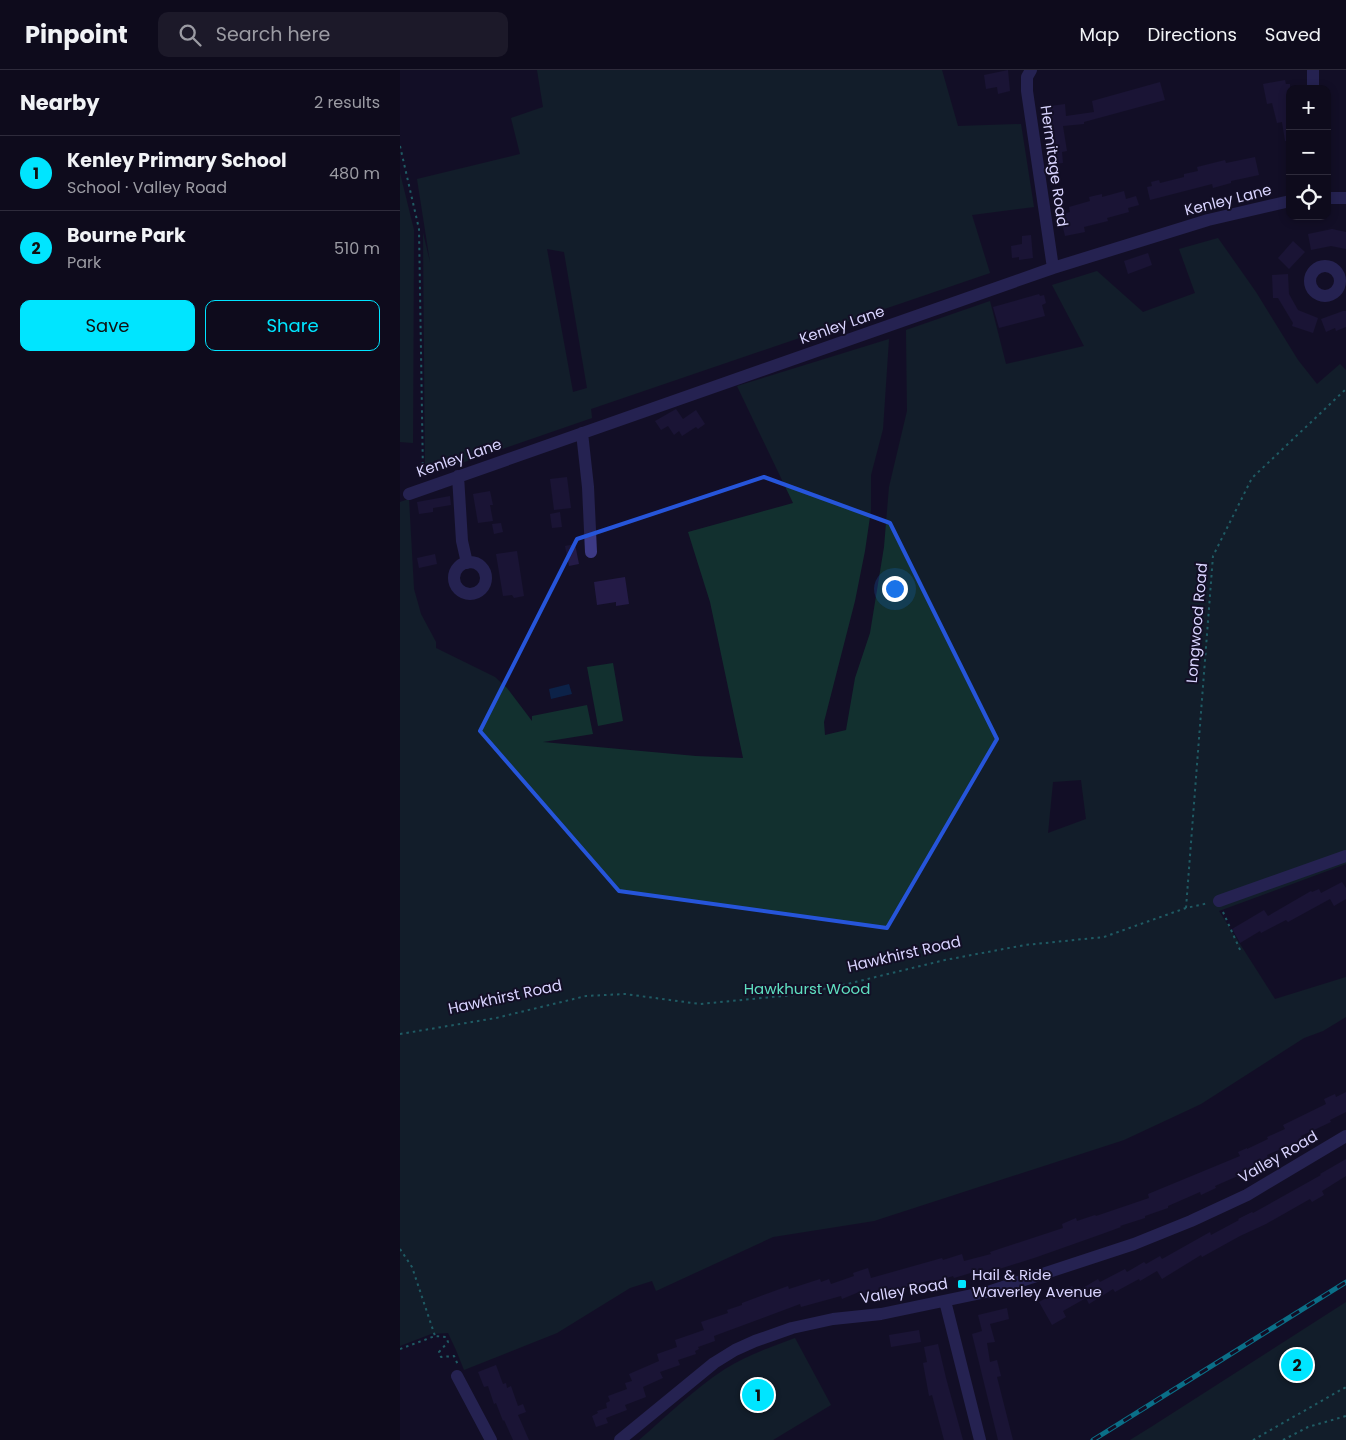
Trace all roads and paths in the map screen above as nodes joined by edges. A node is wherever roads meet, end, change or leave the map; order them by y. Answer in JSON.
{"nodes":[{"id":1,"x":1031,"y":70,"type":"edge"},
{"id":2,"x":1312,"y":70,"type":"edge"},
{"id":3,"x":1313,"y":85,"type":"edge"},
{"id":4,"x":400,"y":146,"type":"edge"},
{"id":5,"x":1331,"y":198,"type":"edge"},
{"id":6,"x":1346,"y":198,"type":"edge"},
{"id":7,"x":1286,"y":202,"type":"edge"},
{"id":8,"x":1053,"y":268,"type":"junction"},
{"id":9,"x":1346,"y":389,"type":"edge"},
{"id":10,"x":582,"y":433,"type":"junction"},
{"id":11,"x":458,"y":476,"type":"junction"},
{"id":12,"x":423,"y":488,"type":"junction"},
{"id":13,"x":409,"y":494,"type":"dead end"},
{"id":14,"x":591,"y":552,"type":"dead end"},
{"id":15,"x":467,"y":563,"type":"dead end"},
{"id":16,"x":1346,"y":856,"type":"edge"},
{"id":17,"x":1219,"y":901,"type":"joint"},
{"id":18,"x":1186,"y":908,"type":"junction"},
{"id":19,"x":1226,"y":918,"type":"dead end"},
{"id":20,"x":1241,"y":952,"type":"dead end"},
{"id":21,"x":400,"y":1034,"type":"edge"},
{"id":22,"x":1346,"y":1136,"type":"edge"},
{"id":23,"x":400,"y":1250,"type":"edge"},
{"id":24,"x":945,"y":1301,"type":"junction"},
{"id":25,"x":435,"y":1336,"type":"junction"},
{"id":26,"x":400,"y":1349,"type":"edge"},
{"id":27,"x":456,"y":1361,"type":"dead end"},
{"id":28,"x":457,"y":1376,"type":"dead end"},
{"id":29,"x":1346,"y":1387,"type":"edge"},
{"id":30,"x":1346,"y":1416,"type":"edge"},
{"id":31,"x":491,"y":1440,"type":"edge"},
{"id":32,"x":620,"y":1440,"type":"edge"},
{"id":33,"x":980,"y":1440,"type":"edge"},
{"id":34,"x":1253,"y":1440,"type":"edge"},
{"id":35,"x":1283,"y":1440,"type":"edge"}],
"edges":[{"from":1,"to":8,"type":"street","name":"Hermitage Road"},
{"from":2,"to":3,"type":"street"},
{"from":4,"to":12,"type":"path"},
{"from":5,"to":6,"type":"street"},
{"from":7,"to":8,"type":"street","name":"Kenley Lane"},
{"from":8,"to":10,"type":"street","name":"Kenley Lane"},
{"from":9,"to":18,"type":"path","name":"Longwood Road"},
{"from":10,"to":11,"type":"street","name":"Kenley Lane"},
{"from":10,"to":14,"type":"street"},
{"from":11,"to":12,"type":"street","name":"Kenley Lane"},
{"from":11,"to":15,"type":"street"},
{"from":12,"to":13,"type":"street","name":"Kenley Lane"},
{"from":16,"to":17,"type":"street"},
{"from":17,"to":18,"type":"path","name":"Hawkhirst Road"},
{"from":18,"to":21,"type":"path","name":"Hawkhirst Road"},
{"from":19,"to":20,"type":"path"},
{"from":22,"to":24,"type":"street","name":"Valley Road"},
{"from":23,"to":25,"type":"path"},
{"from":24,"to":32,"type":"street","name":"Valley Road"},
{"from":24,"to":33,"type":"street"},
{"from":25,"to":26,"type":"path"},
{"from":25,"to":27,"type":"path"},
{"from":28,"to":31,"type":"street"},
{"from":29,"to":34,"type":"path"},
{"from":30,"to":35,"type":"path"}]}
